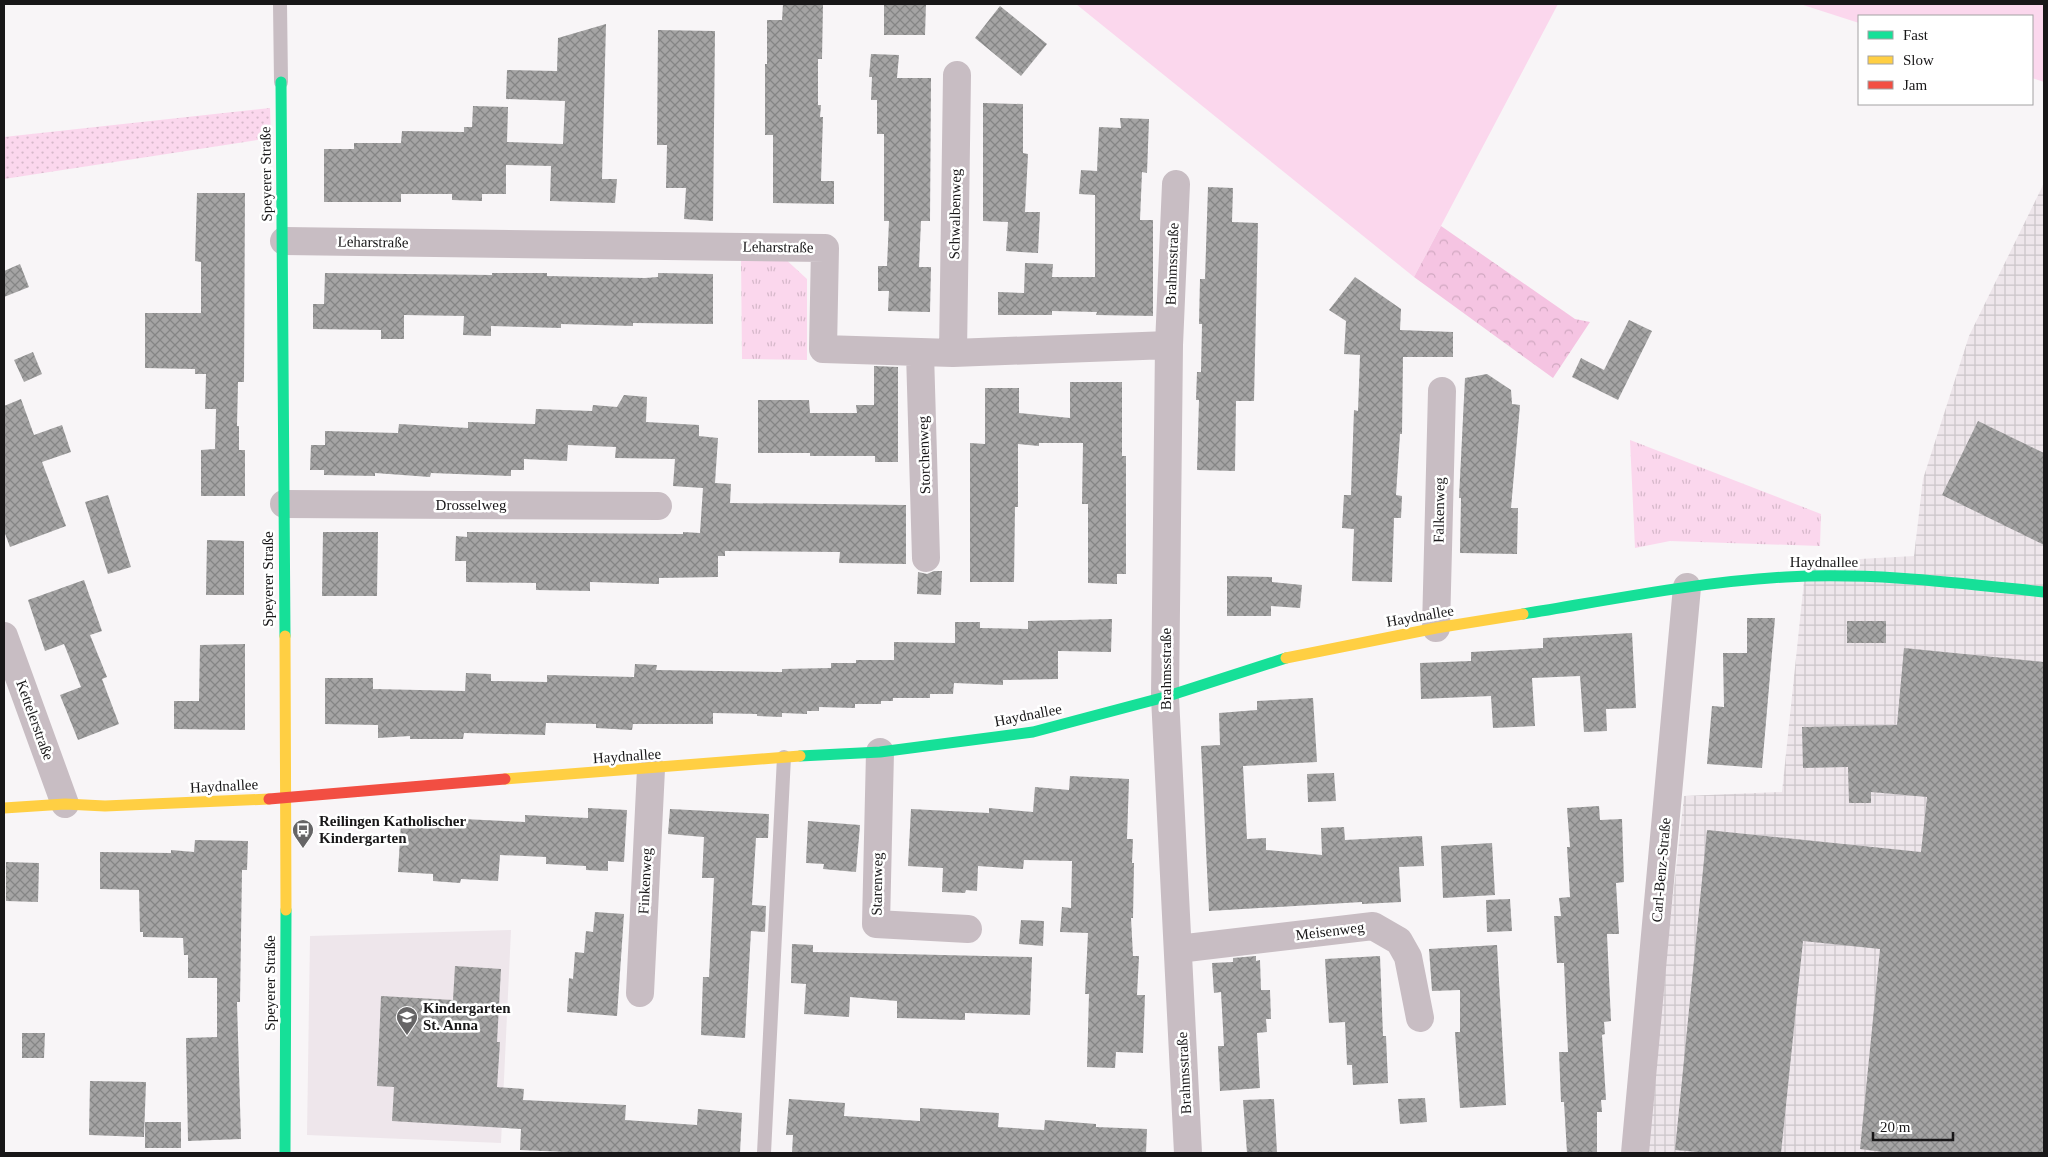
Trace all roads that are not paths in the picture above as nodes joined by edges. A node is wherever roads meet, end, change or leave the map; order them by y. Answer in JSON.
{"nodes":[{"id":1,"x":280,"y":4,"type":"edge"},
{"id":2,"x":957,"y":75,"type":"dead end"},
{"id":3,"x":282,"y":82,"type":"joint"},
{"id":4,"x":1176,"y":184,"type":"dead end"},
{"id":5,"x":284,"y":241,"type":"junction"},
{"id":6,"x":1169,"y":345,"type":"junction"},
{"id":7,"x":920,"y":353,"type":"junction"},
{"id":8,"x":953,"y":353,"type":"junction"},
{"id":9,"x":1442,"y":391,"type":"dead end"},
{"id":10,"x":284,"y":504,"type":"junction"},
{"id":11,"x":658,"y":506,"type":"dead end"},
{"id":12,"x":926,"y":558,"type":"dead end"},
{"id":13,"x":1687,"y":587,"type":"junction"},
{"id":14,"x":2044,"y":592,"type":"edge"},
{"id":15,"x":1436,"y":628,"type":"junction"},
{"id":16,"x":4,"y":636,"type":"edge"},
{"id":17,"x":1165,"y":697,"type":"junction"},
{"id":18,"x":880,"y":752,"type":"junction"},
{"id":19,"x":784,"y":757,"type":"junction"},
{"id":20,"x":650,"y":769,"type":"junction"},
{"id":21,"x":286,"y":798,"type":"junction"},
{"id":22,"x":65,"y":804,"type":"junction"},
{"id":23,"x":4,"y":808,"type":"edge"},
{"id":24,"x":968,"y":930,"type":"dead end"},
{"id":25,"x":1178,"y":949,"type":"junction"},
{"id":26,"x":640,"y":993,"type":"dead end"},
{"id":27,"x":1420,"y":1018,"type":"dead end"},
{"id":28,"x":285,"y":1153,"type":"edge"},
{"id":29,"x":764,"y":1153,"type":"edge"},
{"id":30,"x":1188,"y":1153,"type":"edge"},
{"id":31,"x":1635,"y":1153,"type":"edge"}],
"edges":[{"from":1,"to":3,"type":"lane","name":"Speyerer Straße"},
{"from":2,"to":8,"type":"street","name":"Schwalbenweg"},
{"from":3,"to":5,"type":"street","name":"Speyerer Straße"},
{"from":4,"to":6,"type":"street","name":"Brahmsstraße"},
{"from":5,"to":7,"type":"street","name":"Leharstraße"},
{"from":5,"to":10,"type":"street","name":"Speyerer Straße"},
{"from":6,"to":8,"type":"street","name":"Leharstraße"},
{"from":6,"to":17,"type":"street","name":"Brahmsstraße"},
{"from":7,"to":8,"type":"street","name":"Leharstraße"},
{"from":7,"to":12,"type":"street","name":"Storchenweg"},
{"from":9,"to":15,"type":"street","name":"Falkenweg"},
{"from":10,"to":11,"type":"street","name":"Drosselweg"},
{"from":10,"to":21,"type":"street","name":"Speyerer Straße"},
{"from":13,"to":14,"type":"street","name":"Haydnallee"},
{"from":13,"to":15,"type":"street","name":"Haydnallee"},
{"from":13,"to":31,"type":"street","name":"Carl-Benz-Straße"},
{"from":15,"to":17,"type":"street","name":"Haydnallee"},
{"from":16,"to":22,"type":"street","name":"Kettelerstraße"},
{"from":17,"to":18,"type":"street","name":"Haydnallee"},
{"from":17,"to":25,"type":"street","name":"Brahmsstraße"},
{"from":18,"to":19,"type":"street","name":"Haydnallee"},
{"from":18,"to":24,"type":"street","name":"Starenweg"},
{"from":19,"to":20,"type":"street","name":"Haydnallee"},
{"from":19,"to":29,"type":"lane"},
{"from":20,"to":21,"type":"street","name":"Haydnallee"},
{"from":20,"to":26,"type":"street","name":"Finkenweg"},
{"from":21,"to":22,"type":"street","name":"Haydnallee"},
{"from":21,"to":28,"type":"street","name":"Speyerer Straße"},
{"from":22,"to":23,"type":"street","name":"Haydnallee"},
{"from":25,"to":27,"type":"street","name":"Meisenweg"},
{"from":25,"to":30,"type":"street","name":"Brahmsstraße"}]}
